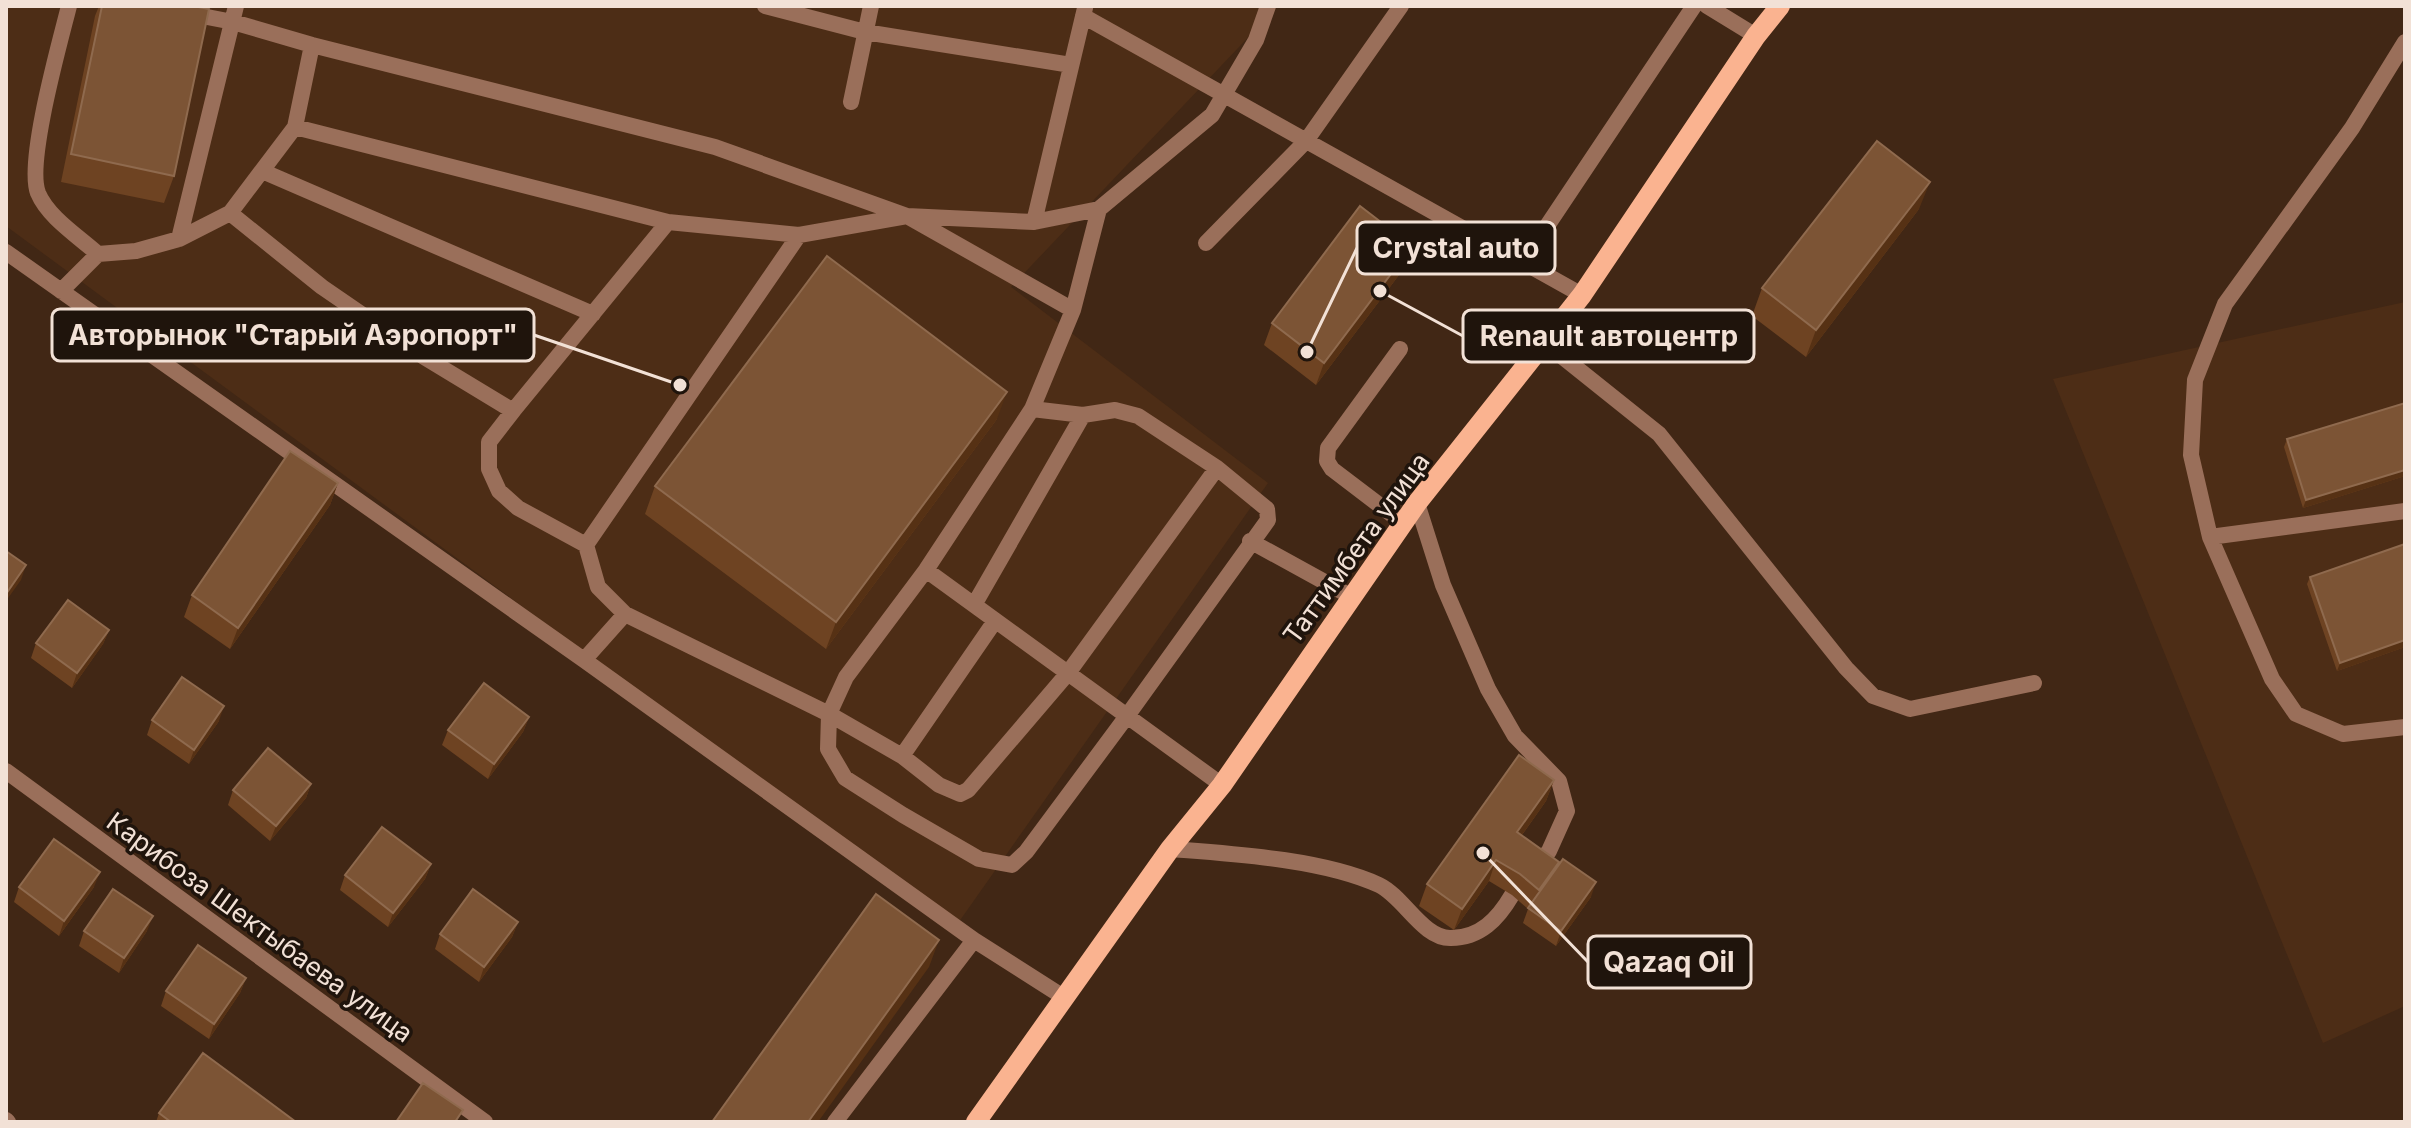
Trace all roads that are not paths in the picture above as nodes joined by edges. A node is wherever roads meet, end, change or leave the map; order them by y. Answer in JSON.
{"nodes":[{"id":1,"x":69,"y":6,"type":"edge"},
{"id":2,"x":150,"y":6,"type":"edge"},
{"id":3,"x":765,"y":6,"type":"edge"},
{"id":4,"x":871,"y":6,"type":"edge"},
{"id":5,"x":1268,"y":6,"type":"edge"},
{"id":6,"x":1401,"y":6,"type":"edge"},
{"id":7,"x":1694,"y":6,"type":"edge"},
{"id":8,"x":1707,"y":6,"type":"edge"},
{"id":9,"x":1780,"y":6,"type":"edge"},
{"id":10,"x":1084,"y":11,"type":"edge"},
{"id":11,"x":234,"y":14,"type":"edge"},
{"id":12,"x":865,"y":32,"type":"junction"},
{"id":13,"x":1756,"y":36,"type":"junction"},
{"id":14,"x":2405,"y":42,"type":"edge"},
{"id":15,"x":312,"y":45,"type":"junction"},
{"id":16,"x":1071,"y":65,"type":"junction"},
{"id":17,"x":1226,"y":95,"type":"junction"},
{"id":18,"x":851,"y":102,"type":"dead end"},
{"id":19,"x":295,"y":127,"type":"junction"},
{"id":20,"x":1306,"y":141,"type":"junction"},
{"id":21,"x":262,"y":171,"type":"junction"},
{"id":22,"x":1099,"y":209,"type":"junction"},
{"id":23,"x":230,"y":213,"type":"junction"},
{"id":24,"x":907,"y":216,"type":"junction"},
{"id":25,"x":668,"y":222,"type":"junction"},
{"id":26,"x":1034,"y":222,"type":"junction"},
{"id":27,"x":799,"y":235,"type":"junction"},
{"id":28,"x":179,"y":239,"type":"junction"},
{"id":29,"x":1206,"y":243,"type":"dead end"},
{"id":30,"x":6,"y":252,"type":"edge"},
{"id":31,"x":98,"y":254,"type":"junction"},
{"id":32,"x":1523,"y":262,"type":"junction"},
{"id":33,"x":61,"y":291,"type":"junction"},
{"id":34,"x":1582,"y":295,"type":"junction"},
{"id":35,"x":1073,"y":310,"type":"junction"},
{"id":36,"x":593,"y":314,"type":"junction"},
{"id":37,"x":1544,"y":342,"type":"junction"},
{"id":38,"x":1400,"y":349,"type":"dead end"},
{"id":39,"x":1032,"y":409,"type":"junction"},
{"id":40,"x":513,"y":411,"type":"junction"},
{"id":41,"x":1083,"y":415,"type":"junction"},
{"id":42,"x":1217,"y":468,"type":"junction"},
{"id":43,"x":1417,"y":503,"type":"junction"},
{"id":44,"x":2405,"y":511,"type":"edge"},
{"id":45,"x":1403,"y":523,"type":"junction"},
{"id":46,"x":2210,"y":537,"type":"junction"},
{"id":47,"x":1250,"y":541,"type":"junction"},
{"id":48,"x":586,"y":545,"type":"junction"},
{"id":49,"x":926,"y":570,"type":"junction"},
{"id":50,"x":1352,"y":597,"type":"junction"},
{"id":51,"x":974,"y":605,"type":"junction"},
{"id":52,"x":625,"y":614,"type":"junction"},
{"id":53,"x":995,"y":621,"type":"junction"},
{"id":54,"x":584,"y":660,"type":"junction"},
{"id":55,"x":1068,"y":673,"type":"junction"},
{"id":56,"x":2034,"y":683,"type":"dead end"},
{"id":57,"x":829,"y":714,"type":"junction"},
{"id":58,"x":1127,"y":716,"type":"junction"},
{"id":59,"x":2405,"y":727,"type":"edge"},
{"id":60,"x":902,"y":756,"type":"junction"},
{"id":61,"x":6,"y":771,"type":"edge"},
{"id":62,"x":1222,"y":785,"type":"junction"},
{"id":63,"x":1170,"y":849,"type":"junction"},
{"id":64,"x":1534,"y":871,"type":"edge"},
{"id":65,"x":1512,"y":895,"type":"dead end"},
{"id":66,"x":974,"y":940,"type":"junction"},
{"id":67,"x":1065,"y":998,"type":"junction"},
{"id":68,"x":485,"y":1122,"type":"edge"},
{"id":69,"x":835,"y":1122,"type":"edge"},
{"id":70,"x":976,"y":1122,"type":"edge"}],
"edges":[{"from":1,"to":31,"type":"street"},
{"from":2,"to":11,"type":"street"},
{"from":3,"to":12,"type":"street"},
{"from":4,"to":12,"type":"street"},
{"from":5,"to":17,"type":"street"},
{"from":6,"to":20,"type":"street"},
{"from":7,"to":32,"type":"street"},
{"from":8,"to":13,"type":"street"},
{"from":9,"to":13,"type":"main road","name":"Таттимбета улица"},
{"from":10,"to":16,"type":"street"},
{"from":10,"to":17,"type":"street"},
{"from":11,"to":15,"type":"street"},
{"from":11,"to":28,"type":"street"},
{"from":12,"to":16,"type":"street"},
{"from":12,"to":18,"type":"street"},
{"from":13,"to":34,"type":"main road","name":"Таттимбета улица"},
{"from":14,"to":46,"type":"street"},
{"from":15,"to":19,"type":"street"},
{"from":15,"to":24,"type":"street"},
{"from":16,"to":26,"type":"street"},
{"from":17,"to":20,"type":"street"},
{"from":17,"to":22,"type":"street"},
{"from":19,"to":21,"type":"street"},
{"from":19,"to":25,"type":"street"},
{"from":20,"to":29,"type":"street"},
{"from":20,"to":32,"type":"street"},
{"from":21,"to":23,"type":"street"},
{"from":21,"to":36,"type":"street"},
{"from":22,"to":26,"type":"street"},
{"from":22,"to":35,"type":"street"},
{"from":23,"to":28,"type":"street"},
{"from":23,"to":40,"type":"street"},
{"from":24,"to":26,"type":"street"},
{"from":24,"to":27,"type":"street"},
{"from":24,"to":35,"type":"street"},
{"from":25,"to":27,"type":"street"},
{"from":25,"to":36,"type":"street"},
{"from":27,"to":48,"type":"street"},
{"from":28,"to":31,"type":"street"},
{"from":30,"to":33,"type":"street"},
{"from":31,"to":33,"type":"street"},
{"from":32,"to":34,"type":"street"},
{"from":33,"to":54,"type":"street"},
{"from":34,"to":37,"type":"main road","name":"Таттимбета улица"},
{"from":35,"to":39,"type":"street"},
{"from":36,"to":40,"type":"street"},
{"from":37,"to":43,"type":"main road","name":"Таттимбета улица"},
{"from":37,"to":56,"type":"street"},
{"from":38,"to":45,"type":"street"},
{"from":39,"to":41,"type":"street"},
{"from":39,"to":49,"type":"street"},
{"from":40,"to":48,"type":"street"},
{"from":41,"to":42,"type":"street"},
{"from":41,"to":51,"type":"street"},
{"from":42,"to":47,"type":"street"},
{"from":42,"to":55,"type":"street"},
{"from":43,"to":45,"type":"main road","name":"Таттимбета улица"},
{"from":43,"to":64,"type":"street"},
{"from":44,"to":46,"type":"street"},
{"from":45,"to":50,"type":"main road","name":"Таттимбета улица"},
{"from":46,"to":59,"type":"street"},
{"from":47,"to":50,"type":"street"},
{"from":47,"to":58,"type":"street"},
{"from":48,"to":52,"type":"street"},
{"from":49,"to":51,"type":"street"},
{"from":49,"to":57,"type":"street"},
{"from":50,"to":62,"type":"main road","name":"Таттимбета улица"},
{"from":51,"to":53,"type":"street"},
{"from":52,"to":54,"type":"street"},
{"from":52,"to":57,"type":"street"},
{"from":53,"to":55,"type":"street"},
{"from":53,"to":60,"type":"street"},
{"from":54,"to":66,"type":"street"},
{"from":55,"to":58,"type":"street"},
{"from":55,"to":60,"type":"street"},
{"from":57,"to":58,"type":"street"},
{"from":57,"to":60,"type":"street"},
{"from":58,"to":62,"type":"street"},
{"from":61,"to":68,"type":"street","name":"Карибоза Шектыбаева улица"},
{"from":62,"to":63,"type":"main road","name":"Таттимбета улица"},
{"from":63,"to":65,"type":"street"},
{"from":63,"to":67,"type":"main road","name":"Таттимбета улица"},
{"from":66,"to":67,"type":"street"},
{"from":66,"to":69,"type":"street"},
{"from":67,"to":70,"type":"main road","name":"Таттимбета улица"}]}
